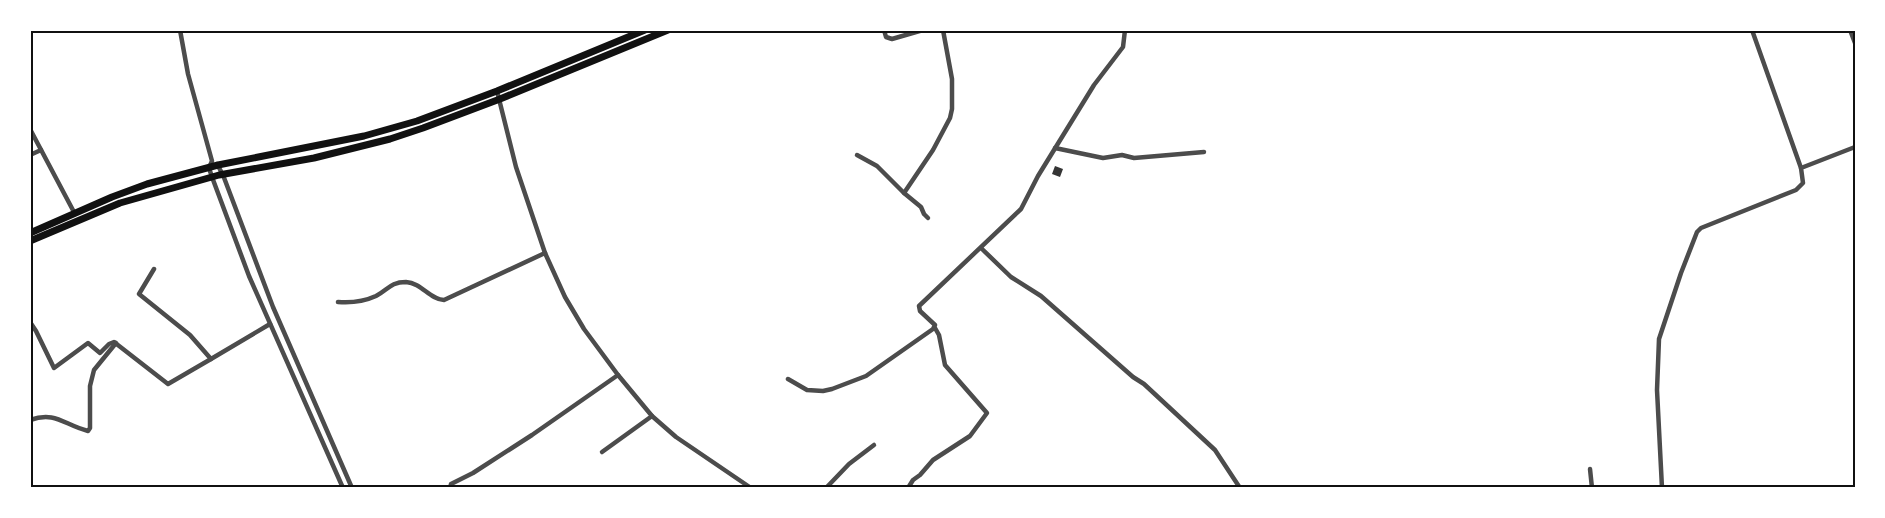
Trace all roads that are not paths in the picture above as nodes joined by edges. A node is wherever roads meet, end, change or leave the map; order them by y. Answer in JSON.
{"nodes":[{"id":1,"x":180,"y":30,"type":"edge"},
{"id":2,"x":645,"y":30,"type":"edge"},
{"id":3,"x":668,"y":30,"type":"edge"},
{"id":4,"x":884,"y":30,"type":"edge"},
{"id":5,"x":923,"y":30,"type":"edge"},
{"id":6,"x":943,"y":30,"type":"edge"},
{"id":7,"x":1125,"y":30,"type":"edge"},
{"id":8,"x":1752,"y":30,"type":"edge"},
{"id":9,"x":1850,"y":30,"type":"edge"},
{"id":10,"x":1855,"y":43,"type":"edge"},
{"id":11,"x":497,"y":91,"type":"junction"},
{"id":12,"x":500,"y":99,"type":"junction"},
{"id":13,"x":30,"y":129,"type":"edge"},
{"id":14,"x":1855,"y":147,"type":"edge"},
{"id":15,"x":1055,"y":148,"type":"junction"},
{"id":16,"x":41,"y":150,"type":"junction"},
{"id":17,"x":1204,"y":152,"type":"dead end"},
{"id":18,"x":30,"y":155,"type":"edge"},
{"id":19,"x":857,"y":155,"type":"dead end"},
{"id":20,"x":213,"y":165,"type":"junction"},
{"id":21,"x":1801,"y":168,"type":"junction"},
{"id":22,"x":224,"y":175,"type":"junction"},
{"id":23,"x":212,"y":177,"type":"junction"},
{"id":24,"x":904,"y":194,"type":"junction"},
{"id":25,"x":75,"y":214,"type":"junction"},
{"id":26,"x":928,"y":218,"type":"dead end"},
{"id":27,"x":30,"y":233,"type":"edge"},
{"id":28,"x":30,"y":241,"type":"edge"},
{"id":29,"x":981,"y":248,"type":"junction"},
{"id":30,"x":546,"y":253,"type":"junction"},
{"id":31,"x":154,"y":269,"type":"dead end"},
{"id":32,"x":338,"y":302,"type":"dead end"},
{"id":33,"x":273,"y":307,"type":"junction"},
{"id":34,"x":264,"y":310,"type":"junction"},
{"id":35,"x":30,"y":322,"type":"edge"},
{"id":36,"x":270,"y":324,"type":"junction"},
{"id":37,"x":934,"y":328,"type":"junction"},
{"id":38,"x":116,"y":343,"type":"junction"},
{"id":39,"x":211,"y":359,"type":"junction"},
{"id":40,"x":618,"y":375,"type":"junction"},
{"id":41,"x":788,"y":379,"type":"dead end"},
{"id":42,"x":652,"y":416,"type":"junction"},
{"id":43,"x":30,"y":420,"type":"edge"},
{"id":44,"x":874,"y":445,"type":"dead end"},
{"id":45,"x":602,"y":452,"type":"dead end"},
{"id":46,"x":1590,"y":470,"type":"dead end"},
{"id":47,"x":343,"y":488,"type":"edge"},
{"id":48,"x":352,"y":488,"type":"edge"},
{"id":49,"x":450,"y":488,"type":"edge"},
{"id":50,"x":751,"y":488,"type":"edge"},
{"id":51,"x":826,"y":488,"type":"edge"},
{"id":52,"x":908,"y":488,"type":"edge"},
{"id":53,"x":1240,"y":488,"type":"edge"},
{"id":54,"x":1592,"y":488,"type":"edge"},
{"id":55,"x":1662,"y":488,"type":"edge"}],
"edges":[{"from":1,"to":20,"type":"street"},
{"from":2,"to":11,"type":"highway"},
{"from":3,"to":12,"type":"highway"},
{"from":4,"to":5,"type":"street"},
{"from":6,"to":24,"type":"street"},
{"from":7,"to":15,"type":"street"},
{"from":8,"to":21,"type":"street"},
{"from":9,"to":10,"type":"street"},
{"from":11,"to":12,"type":"street"},
{"from":11,"to":20,"type":"highway"},
{"from":12,"to":22,"type":"highway"},
{"from":12,"to":30,"type":"street"},
{"from":13,"to":16,"type":"street"},
{"from":14,"to":21,"type":"street"},
{"from":15,"to":17,"type":"street"},
{"from":15,"to":29,"type":"street"},
{"from":16,"to":18,"type":"street"},
{"from":16,"to":25,"type":"street"},
{"from":19,"to":24,"type":"street"},
{"from":20,"to":22,"type":"street"},
{"from":20,"to":23,"type":"street"},
{"from":20,"to":25,"type":"highway"},
{"from":21,"to":55,"type":"street"},
{"from":22,"to":23,"type":"highway"},
{"from":22,"to":33,"type":"street"},
{"from":23,"to":28,"type":"highway"},
{"from":23,"to":34,"type":"street"},
{"from":24,"to":26,"type":"street"},
{"from":25,"to":27,"type":"highway"},
{"from":29,"to":37,"type":"street"},
{"from":29,"to":53,"type":"street"},
{"from":30,"to":32,"type":"street"},
{"from":30,"to":40,"type":"street"},
{"from":31,"to":39,"type":"street"},
{"from":33,"to":34,"type":"street"},
{"from":33,"to":48,"type":"street"},
{"from":34,"to":36,"type":"street"},
{"from":35,"to":38,"type":"street"},
{"from":36,"to":39,"type":"street"},
{"from":36,"to":47,"type":"street"},
{"from":37,"to":41,"type":"street"},
{"from":37,"to":52,"type":"street"},
{"from":38,"to":39,"type":"street"},
{"from":38,"to":43,"type":"street"},
{"from":40,"to":42,"type":"street"},
{"from":40,"to":49,"type":"street"},
{"from":42,"to":45,"type":"street"},
{"from":42,"to":50,"type":"street"},
{"from":44,"to":51,"type":"street"},
{"from":46,"to":54,"type":"street"}]}
